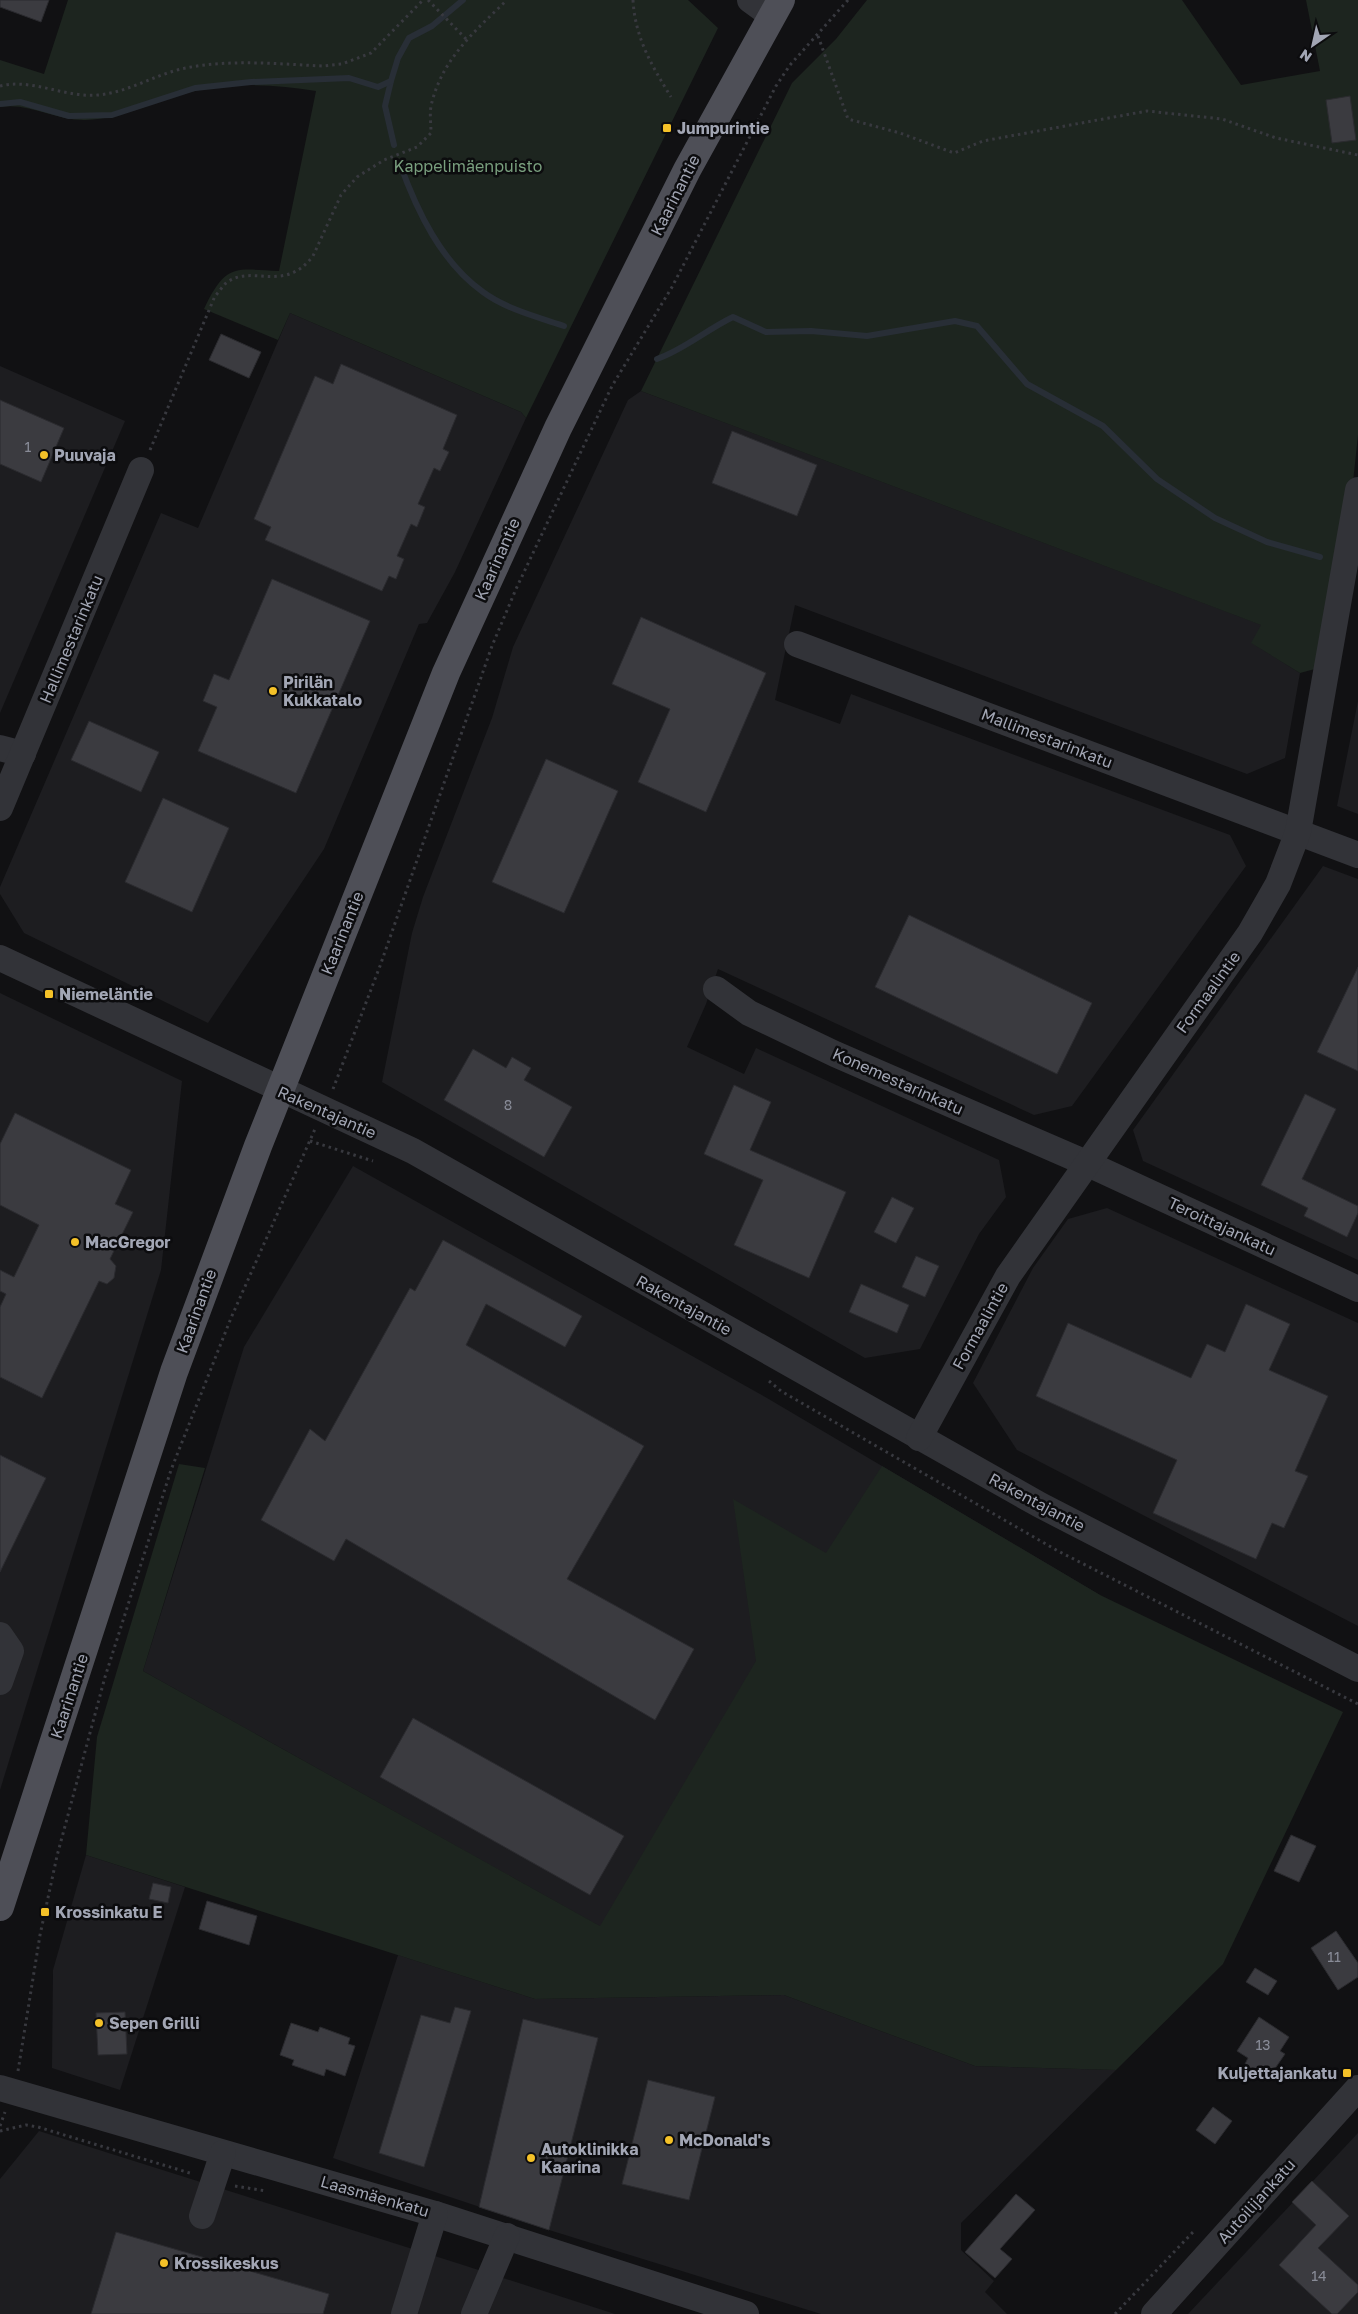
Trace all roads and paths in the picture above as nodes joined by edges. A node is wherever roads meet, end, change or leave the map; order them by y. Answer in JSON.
{"nodes":[{"id":1,"x":423,"y":0,"type":"edge"},
{"id":2,"x":428,"y":0,"type":"edge"},
{"id":3,"x":507,"y":0,"type":"edge"},
{"id":4,"x":633,"y":0,"type":"edge"},
{"id":5,"x":750,"y":0,"type":"edge"},
{"id":6,"x":848,"y":0,"type":"edge"},
{"id":7,"x":776,"y":8,"type":"edge"},
{"id":8,"x":818,"y":36,"type":"junction"},
{"id":9,"x":466,"y":39,"type":"junction"},
{"id":10,"x":0,"y":86,"type":"edge"},
{"id":11,"x":671,"y":97,"type":"dead end"},
{"id":12,"x":1358,"y":155,"type":"edge"},
{"id":13,"x":141,"y":470,"type":"joint"},
{"id":14,"x":1358,"y":490,"type":"edge"},
{"id":15,"x":797,"y":644,"type":"dead end"},
{"id":16,"x":12,"y":751,"type":"edge"},
{"id":17,"x":0,"y":808,"type":"edge"},
{"id":18,"x":1298,"y":832,"type":"junction"},
{"id":19,"x":1358,"y":855,"type":"edge"},
{"id":20,"x":0,"y":958,"type":"edge"},
{"id":21,"x":716,"y":989,"type":"dead end"},
{"id":22,"x":279,"y":1091,"type":"junction"},
{"id":23,"x":324,"y":1110,"type":"junction"},
{"id":24,"x":1086,"y":1163,"type":"junction"},
{"id":25,"x":1358,"y":1289,"type":"edge"},
{"id":26,"x":919,"y":1438,"type":"junction"},
{"id":27,"x":0,"y":1636,"type":"edge"},
{"id":28,"x":1358,"y":1670,"type":"edge"},
{"id":29,"x":0,"y":1682,"type":"edge"},
{"id":30,"x":0,"y":1907,"type":"edge"},
{"id":31,"x":22,"y":2061,"type":"dead end"},
{"id":32,"x":0,"y":2088,"type":"edge"},
{"id":33,"x":1358,"y":2088,"type":"edge"},
{"id":34,"x":223,"y":2153,"type":"junction"},
{"id":35,"x":435,"y":2214,"type":"junction"},
{"id":36,"x":202,"y":2216,"type":"dead end"},
{"id":37,"x":507,"y":2236,"type":"junction"},
{"id":38,"x":404,"y":2314,"type":"edge"},
{"id":39,"x":474,"y":2314,"type":"edge"},
{"id":40,"x":746,"y":2314,"type":"edge"},
{"id":41,"x":1154,"y":2314,"type":"edge"}],
"edges":[{"from":1,"to":10,"type":"path"},
{"from":2,"to":9,"type":"path"},
{"from":3,"to":9,"type":"path"},
{"from":4,"to":11,"type":"path"},
{"from":5,"to":7,"type":"street"},
{"from":6,"to":8,"type":"path"},
{"from":7,"to":22,"type":"main road","name":"Kaarinantie"},
{"from":8,"to":12,"type":"path"},
{"from":8,"to":23,"type":"path"},
{"from":9,"to":13,"type":"path"},
{"from":13,"to":16,"type":"street","name":"Hallimestarinkatu"},
{"from":14,"to":18,"type":"street","name":"Formaalintie"},
{"from":15,"to":18,"type":"street","name":"Mallimestarinkatu"},
{"from":16,"to":17,"type":"street","name":"Hallimestarinkatu"},
{"from":18,"to":19,"type":"street","name":"Mallimestarinkatu"},
{"from":18,"to":24,"type":"street","name":"Formaalintie"},
{"from":20,"to":22,"type":"street","name":"Rakentajantie"},
{"from":21,"to":24,"type":"street","name":"Konemestarinkatu"},
{"from":22,"to":23,"type":"street","name":"Rakentajantie"},
{"from":22,"to":30,"type":"main road","name":"Kaarinantie"},
{"from":23,"to":26,"type":"street","name":"Rakentajantie"},
{"from":23,"to":31,"type":"path"},
{"from":24,"to":25,"type":"street","name":"Teroittajankatu"},
{"from":24,"to":26,"type":"street","name":"Formaalintie"},
{"from":26,"to":28,"type":"street","name":"Rakentajantie"},
{"from":27,"to":29,"type":"street"},
{"from":32,"to":34,"type":"street","name":"Laasmäenkatu"},
{"from":33,"to":41,"type":"street","name":"Autoilijankatu"},
{"from":34,"to":35,"type":"street","name":"Laasmäenkatu"},
{"from":34,"to":36,"type":"street"},
{"from":35,"to":37,"type":"street","name":"Laasmäenkatu"},
{"from":35,"to":38,"type":"street"},
{"from":37,"to":39,"type":"street"},
{"from":37,"to":40,"type":"street","name":"Laasmäenkatu"}]}
